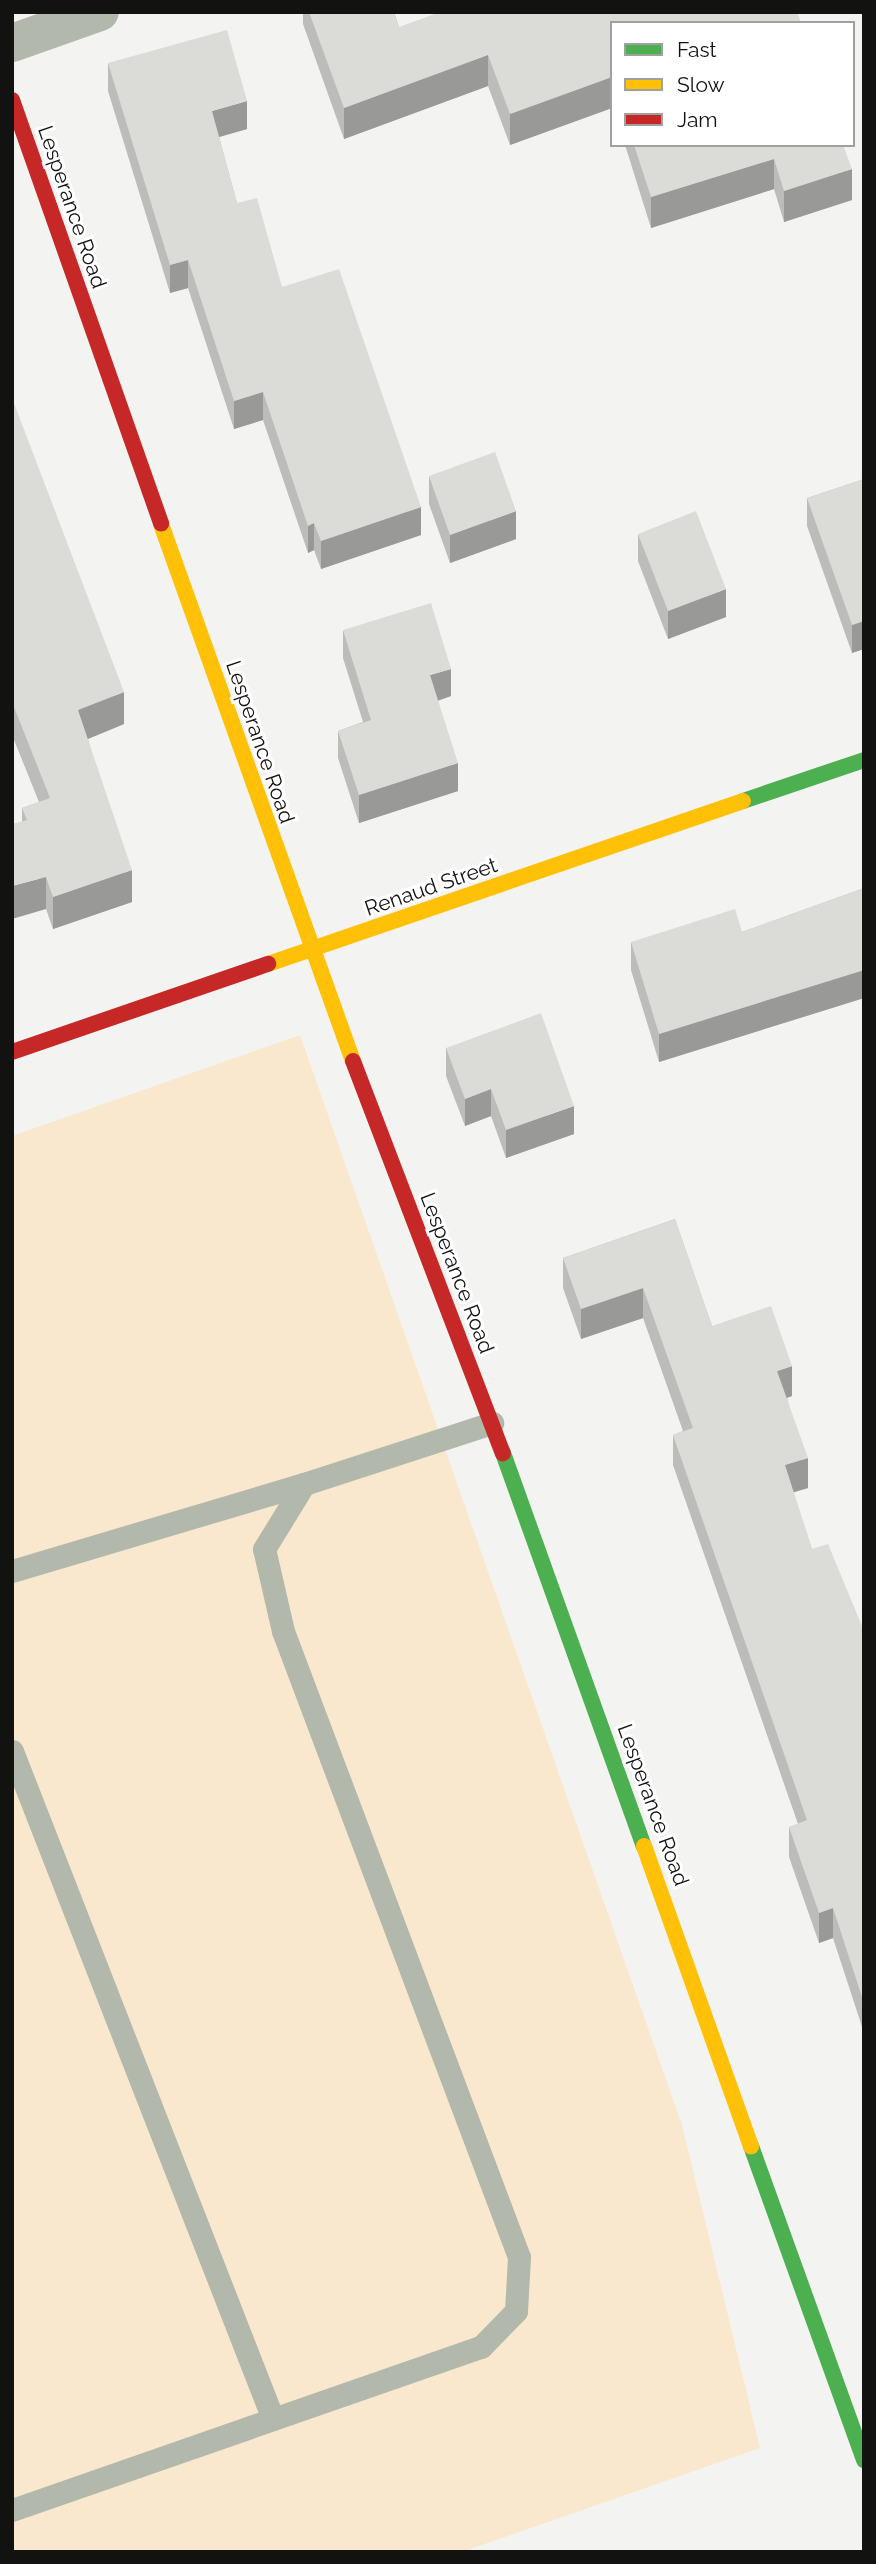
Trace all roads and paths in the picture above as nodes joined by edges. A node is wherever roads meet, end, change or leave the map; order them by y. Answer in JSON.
{"nodes":[{"id":1,"x":100,"y":12,"type":"edge"},
{"id":2,"x":12,"y":43,"type":"edge"},
{"id":3,"x":12,"y":100,"type":"edge"},
{"id":4,"x":864,"y":760,"type":"edge"},
{"id":5,"x":311,"y":951,"type":"junction"},
{"id":6,"x":12,"y":1052,"type":"edge"},
{"id":7,"x":492,"y":1423,"type":"junction"},
{"id":8,"x":304,"y":1484,"type":"junction"},
{"id":9,"x":12,"y":1571,"type":"edge"},
{"id":10,"x":12,"y":1751,"type":"edge"},
{"id":11,"x":272,"y":2419,"type":"junction"},
{"id":12,"x":864,"y":2460,"type":"edge"},
{"id":13,"x":12,"y":2510,"type":"edge"}],
"edges":[{"from":1,"to":2,"type":"street"},
{"from":3,"to":5,"type":"main road","name":"Lesperance Road"},
{"from":4,"to":5,"type":"main road","name":"Renaud Street"},
{"from":5,"to":6,"type":"main road","name":"Renaud Street"},
{"from":5,"to":7,"type":"main road","name":"Lesperance Road"},
{"from":7,"to":8,"type":"lane"},
{"from":7,"to":12,"type":"main road","name":"Lesperance Road"},
{"from":8,"to":9,"type":"lane"},
{"from":8,"to":11,"type":"lane"},
{"from":10,"to":11,"type":"lane"},
{"from":11,"to":13,"type":"lane"}]}
